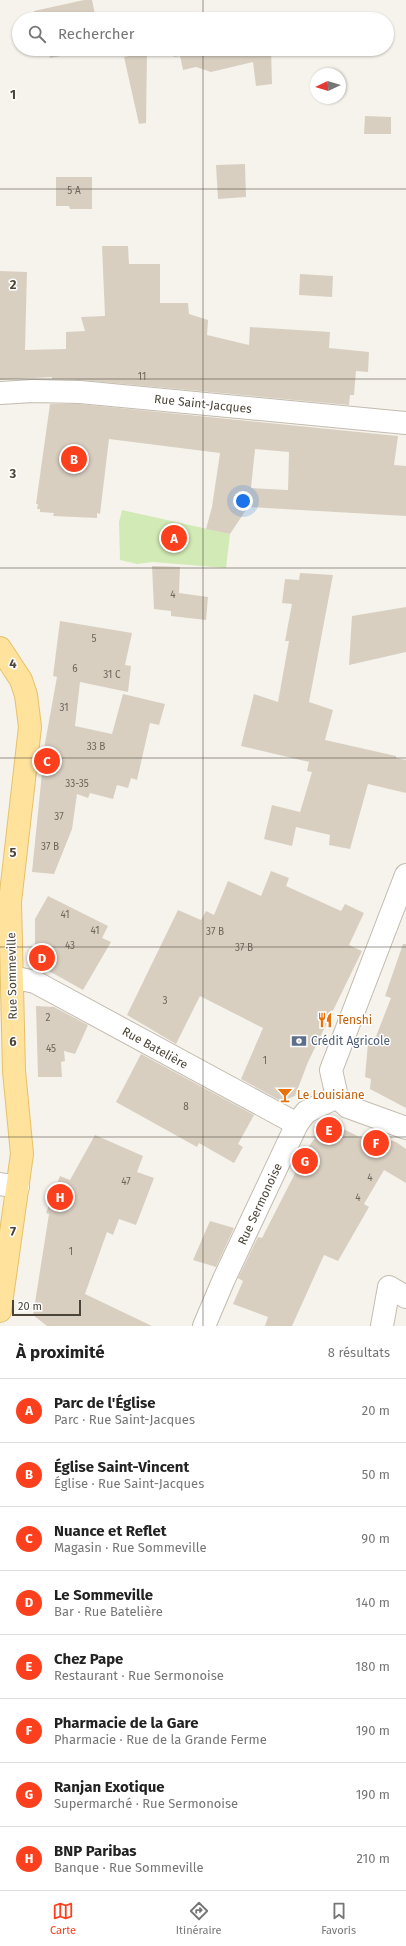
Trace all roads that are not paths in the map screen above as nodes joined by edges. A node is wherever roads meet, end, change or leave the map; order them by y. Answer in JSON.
{"nodes":[{"id":1,"x":0,"y":393,"type":"edge"},
{"id":2,"x":406,"y":423,"type":"edge"},
{"id":3,"x":0,"y":648,"type":"edge"},
{"id":4,"x":406,"y":875,"type":"edge"},
{"id":5,"x":6,"y":950,"type":"edge"},
{"id":6,"x":12,"y":977,"type":"junction"},
{"id":7,"x":337,"y":1097,"type":"junction"},
{"id":8,"x":296,"y":1124,"type":"junction"},
{"id":9,"x":406,"y":1128,"type":"edge"},
{"id":10,"x":9,"y":1185,"type":"edge"},
{"id":11,"x":406,"y":1297,"type":"edge"},
{"id":12,"x":0,"y":1311,"type":"edge"},
{"id":13,"x":204,"y":1326,"type":"edge"},
{"id":14,"x":382,"y":1326,"type":"edge"}],
"edges":[{"from":1,"to":2,"type":"street","name":"Rue Saint-Jacques"},
{"from":3,"to":5,"type":"main road","name":"Rue Sommeville"},
{"from":4,"to":7,"type":"street"},
{"from":5,"to":6,"type":"main road","name":"Rue Sommeville"},
{"from":6,"to":8,"type":"street","name":"Rue Batelière"},
{"from":6,"to":10,"type":"main road","name":"Rue Sommeville"},
{"from":7,"to":8,"type":"street","name":"Rue Sermonoise"},
{"from":7,"to":9,"type":"street"},
{"from":8,"to":13,"type":"street","name":"Rue Sermonoise"},
{"from":10,"to":12,"type":"main road","name":"Rue Sommeville"},
{"from":11,"to":14,"type":"street"}]}
